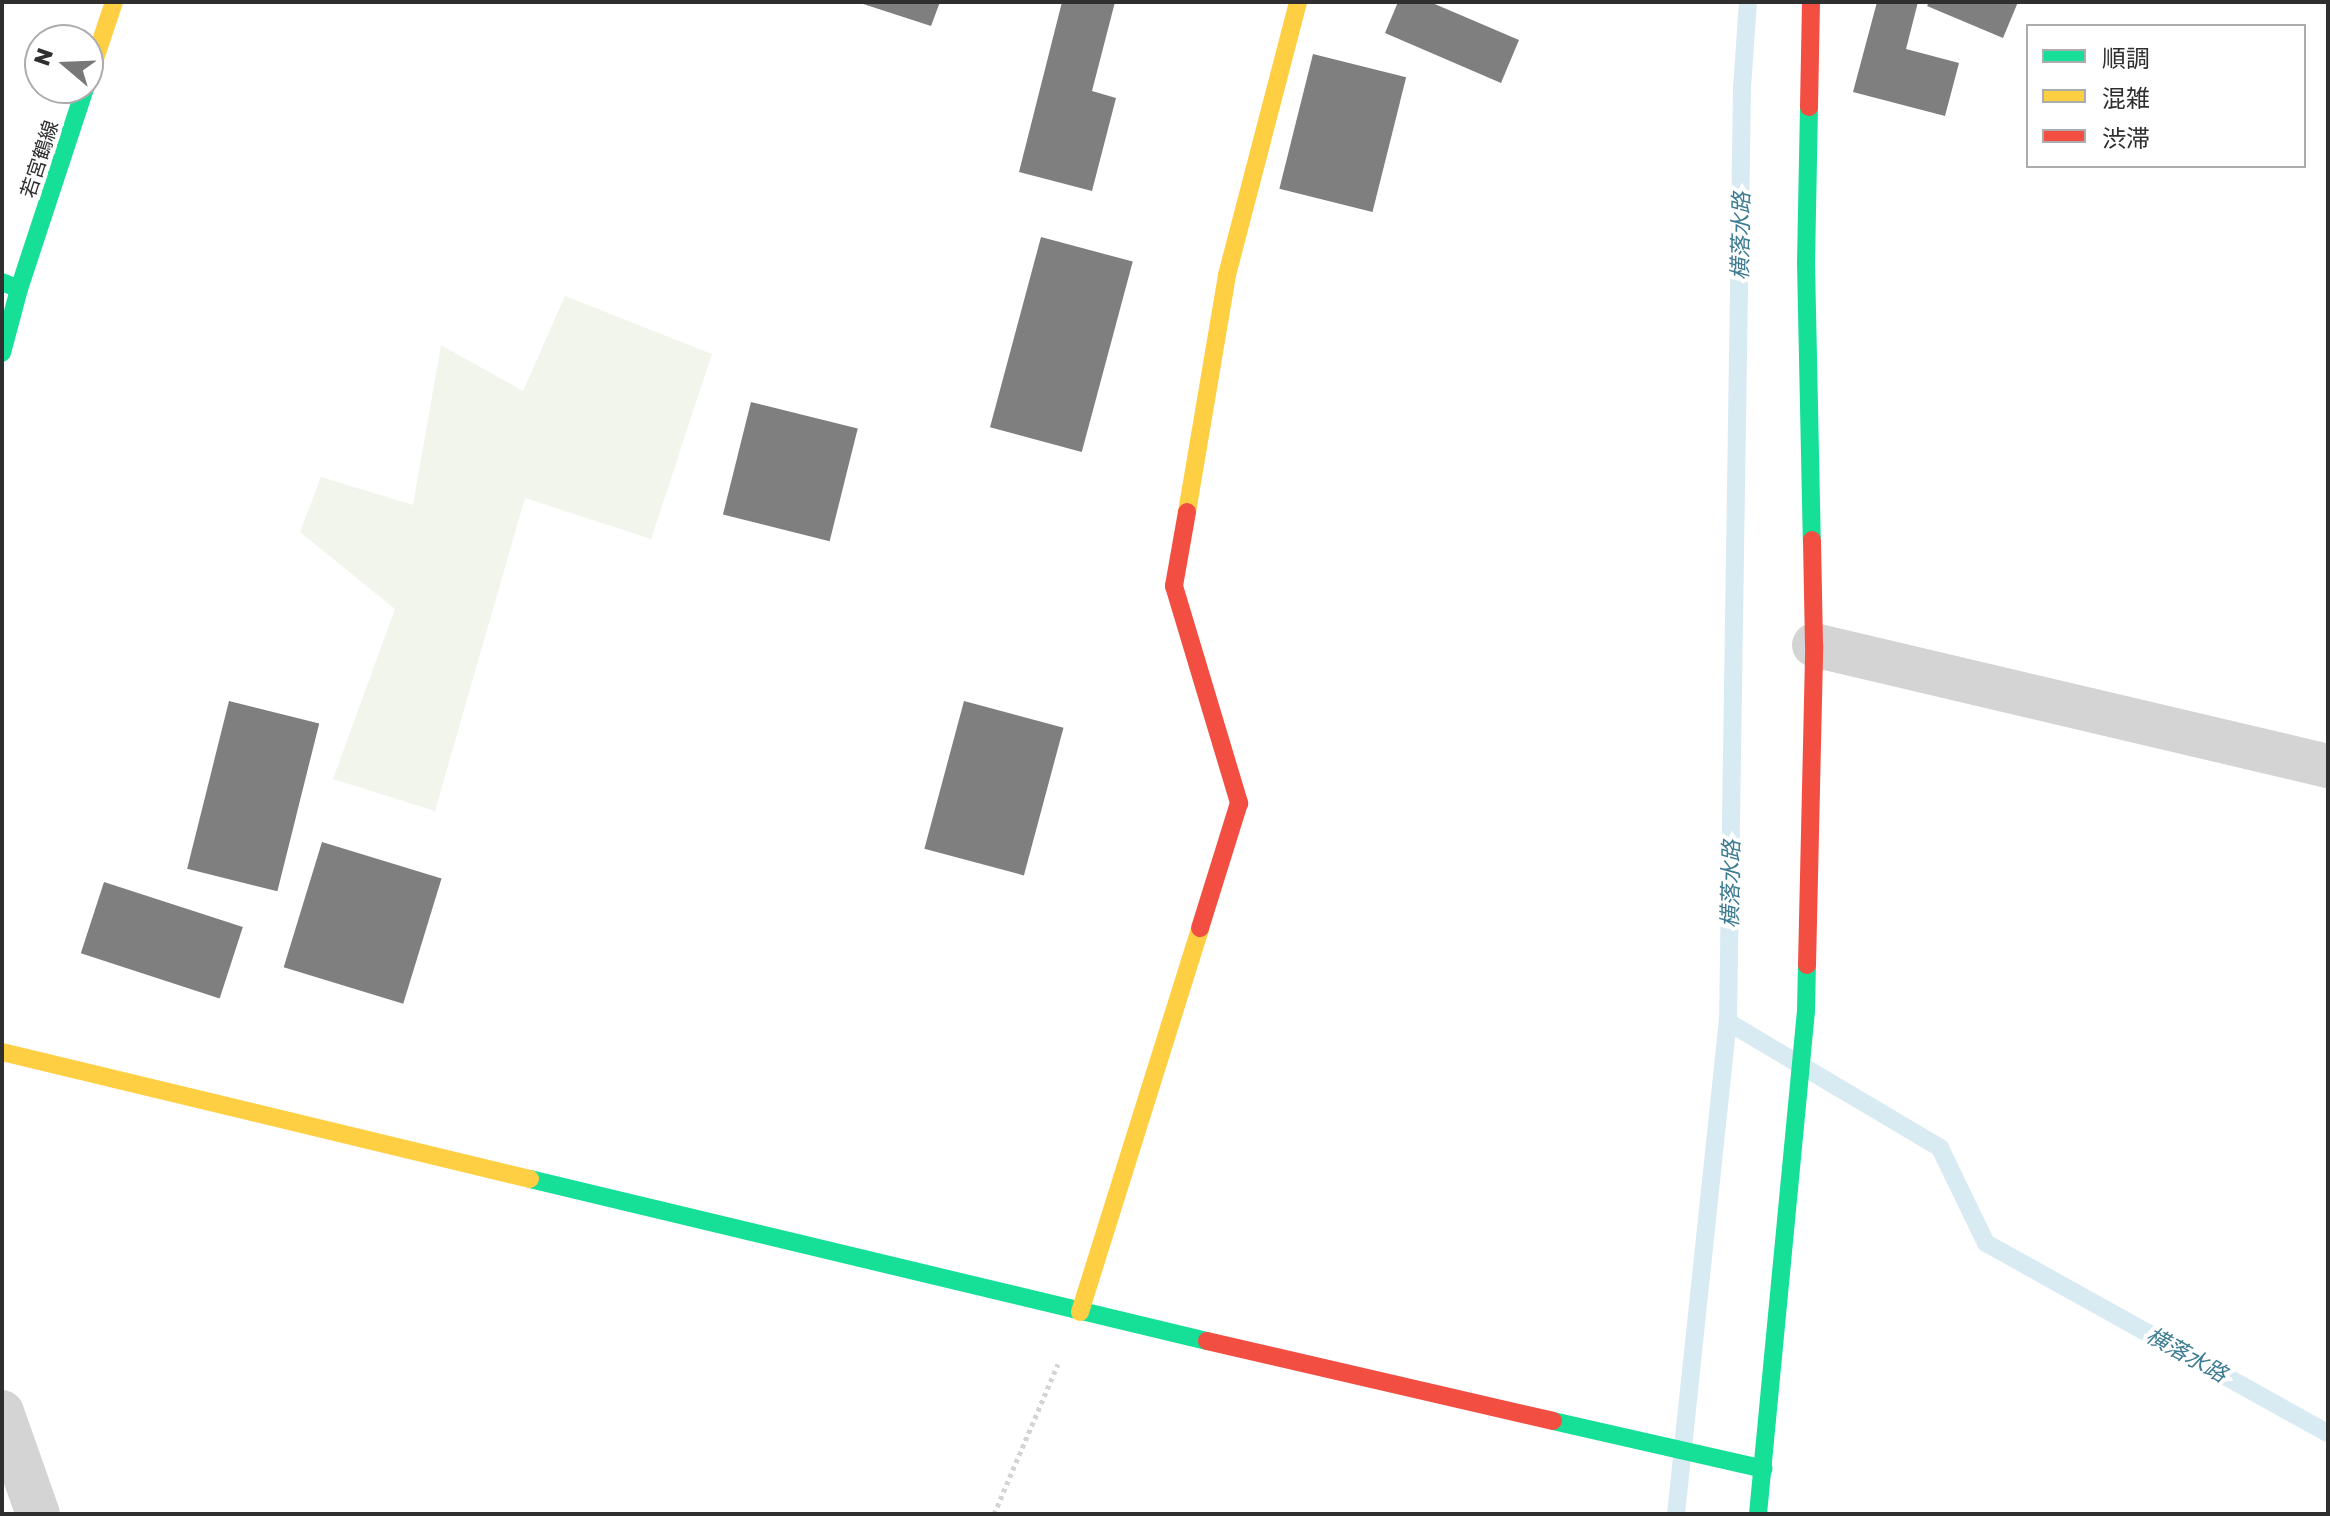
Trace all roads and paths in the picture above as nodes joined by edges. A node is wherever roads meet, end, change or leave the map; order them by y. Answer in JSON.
{"nodes":[{"id":1,"x":114,"y":2,"type":"edge"},
{"id":2,"x":1811,"y":2,"type":"edge"},
{"id":3,"x":1289,"y":4,"type":"edge"},
{"id":4,"x":104,"y":32,"type":"edge"},
{"id":5,"x":79,"y":104,"type":"edge"},
{"id":6,"x":10,"y":286,"type":"edge"},
{"id":7,"x":2,"y":353,"type":"edge"},
{"id":8,"x":1814,"y":645,"type":"junction"},
{"id":9,"x":2328,"y":766,"type":"edge"},
{"id":10,"x":2,"y":1052,"type":"edge"},
{"id":11,"x":1080,"y":1312,"type":"junction"},
{"id":12,"x":2,"y":1412,"type":"edge"},
{"id":13,"x":1764,"y":1469,"type":"junction"},
{"id":14,"x":38,"y":1514,"type":"edge"},
{"id":15,"x":994,"y":1514,"type":"edge"},
{"id":16,"x":1758,"y":1514,"type":"edge"}],
"edges":[{"from":1,"to":4,"type":"street"},
{"from":2,"to":8,"type":"street"},
{"from":3,"to":11,"type":"street"},
{"from":5,"to":6,"type":"street","name":"若宮鶴線"},
{"from":6,"to":7,"type":"street","name":"若宮鶴線"},
{"from":8,"to":9,"type":"street"},
{"from":8,"to":13,"type":"street"},
{"from":10,"to":11,"type":"street"},
{"from":11,"to":13,"type":"street"},
{"from":11,"to":15,"type":"path"},
{"from":12,"to":14,"type":"street"},
{"from":13,"to":16,"type":"street"}]}
